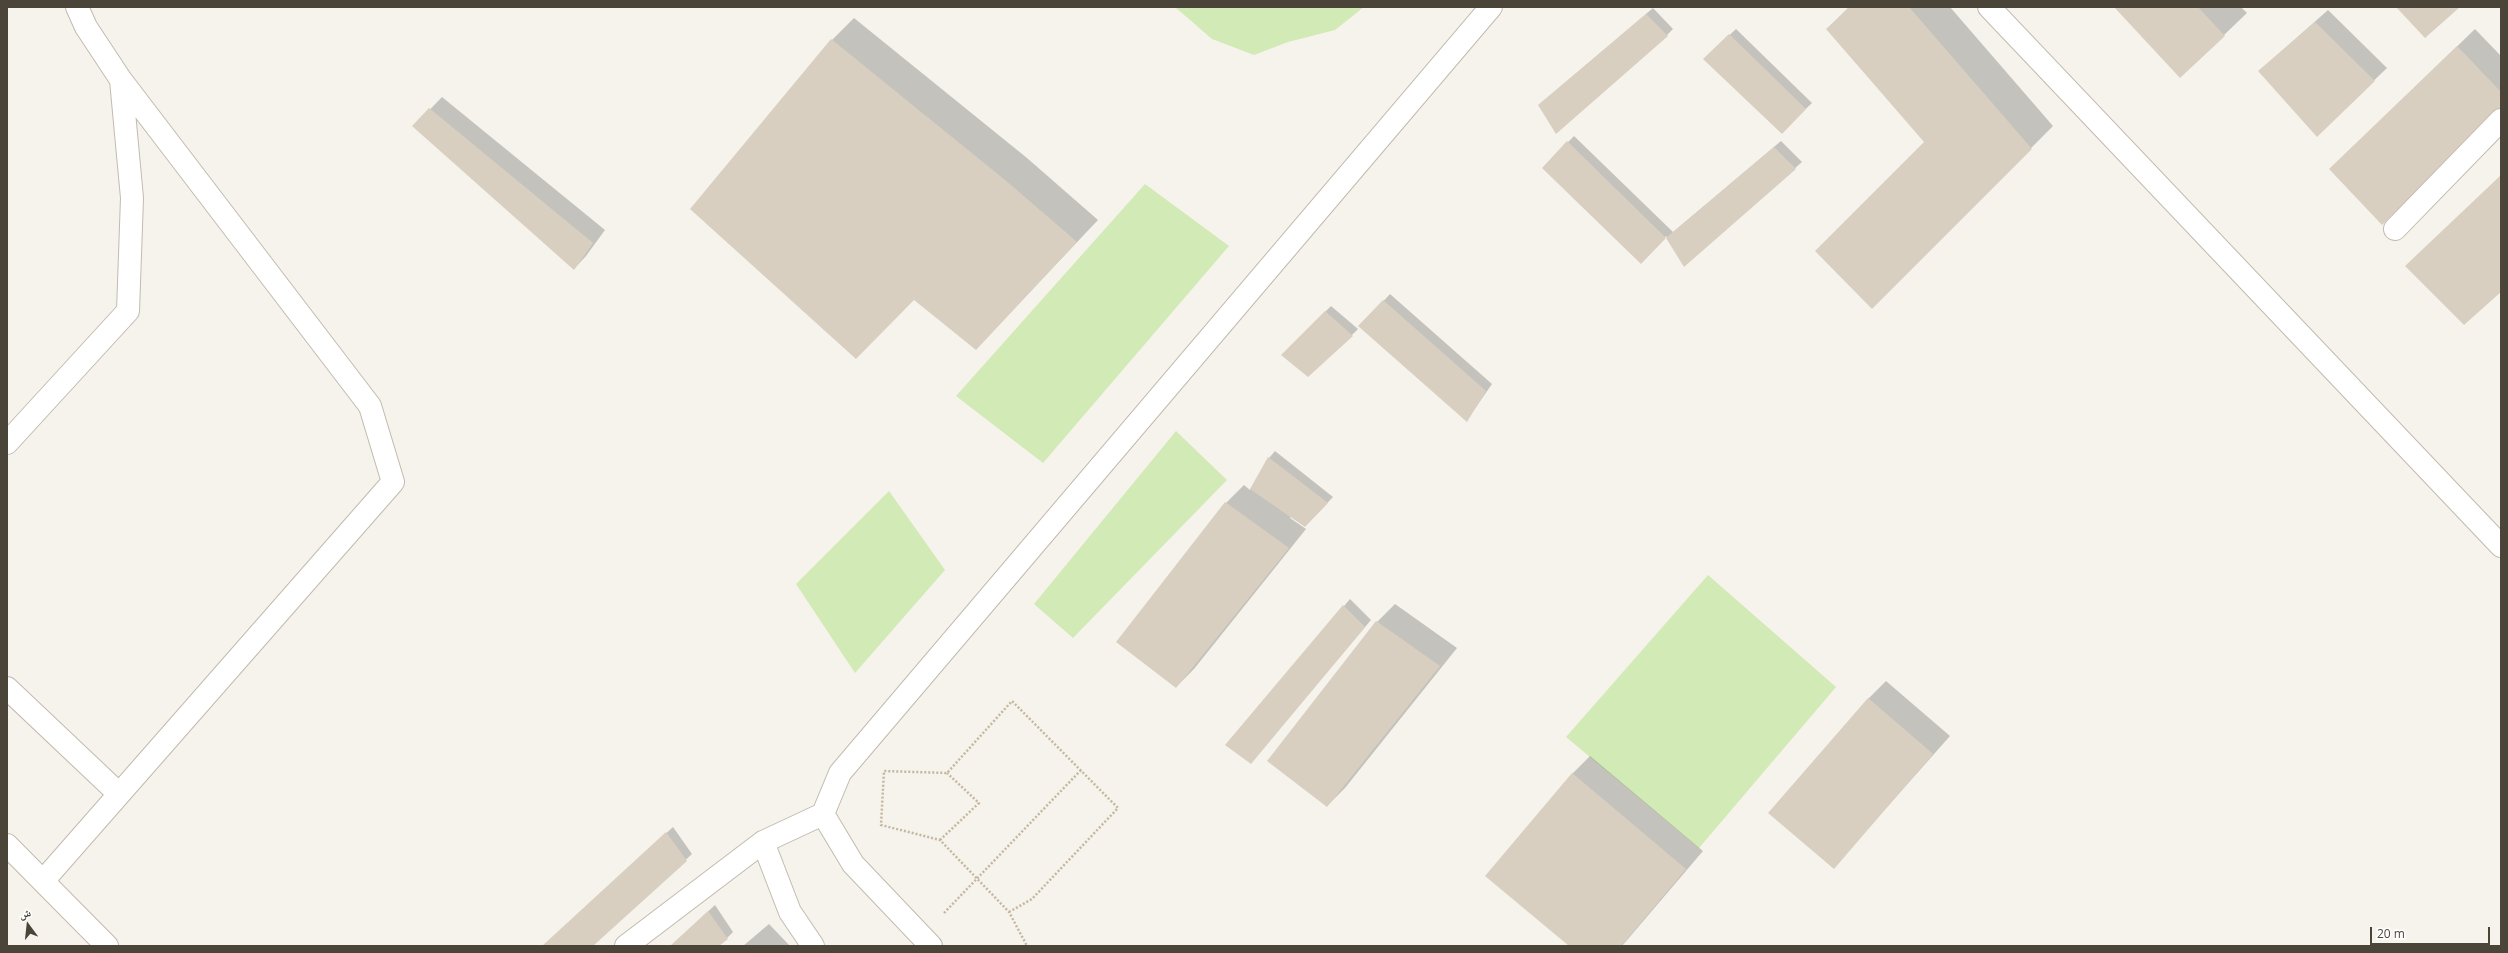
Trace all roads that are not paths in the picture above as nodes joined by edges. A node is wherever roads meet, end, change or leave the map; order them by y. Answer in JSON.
{"nodes":[{"id":1,"x":77,"y":7,"type":"edge"},
{"id":2,"x":1491,"y":7,"type":"edge"},
{"id":3,"x":1989,"y":7,"type":"edge"},
{"id":4,"x":121,"y":80,"type":"junction"},
{"id":5,"x":2501,"y":120,"type":"edge"},
{"id":6,"x":2394,"y":229,"type":"dead end"},
{"id":7,"x":7,"y":443,"type":"edge"},
{"id":8,"x":2501,"y":546,"type":"edge"},
{"id":9,"x":7,"y":688,"type":"edge"},
{"id":10,"x":119,"y":794,"type":"junction"},
{"id":11,"x":823,"y":814,"type":"junction"},
{"id":12,"x":763,"y":842,"type":"junction"},
{"id":13,"x":7,"y":845,"type":"edge"},
{"id":14,"x":42,"y":881,"type":"junction"},
{"id":15,"x":926,"y":942,"type":"edge"},
{"id":16,"x":107,"y":946,"type":"edge"},
{"id":17,"x":626,"y":946,"type":"edge"},
{"id":18,"x":813,"y":946,"type":"edge"}],
"edges":[{"from":1,"to":4,"type":"lane"},
{"from":2,"to":11,"type":"lane"},
{"from":3,"to":8,"type":"lane"},
{"from":4,"to":7,"type":"lane"},
{"from":4,"to":10,"type":"lane"},
{"from":5,"to":6,"type":"lane"},
{"from":9,"to":10,"type":"lane"},
{"from":10,"to":14,"type":"lane"},
{"from":11,"to":12,"type":"lane"},
{"from":11,"to":15,"type":"lane"},
{"from":12,"to":17,"type":"lane"},
{"from":12,"to":18,"type":"lane"},
{"from":13,"to":14,"type":"lane"},
{"from":14,"to":16,"type":"lane"}]}
